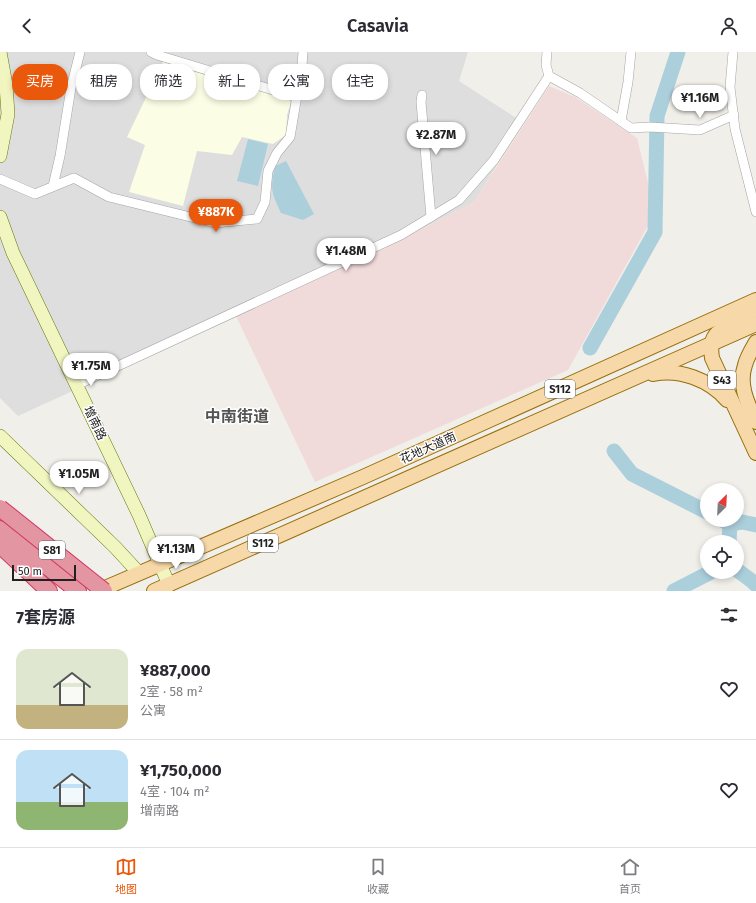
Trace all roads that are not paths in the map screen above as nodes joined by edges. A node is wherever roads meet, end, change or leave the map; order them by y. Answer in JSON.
{"nodes":[{"id":1,"x":0,"y":52,"type":"edge"},
{"id":2,"x":80,"y":52,"type":"edge"},
{"id":3,"x":151,"y":52,"type":"edge"},
{"id":4,"x":303,"y":52,"type":"edge"},
{"id":5,"x":547,"y":52,"type":"edge"},
{"id":6,"x":631,"y":52,"type":"edge"},
{"id":7,"x":733,"y":52,"type":"edge"},
{"id":8,"x":301,"y":64,"type":"edge"},
{"id":9,"x":549,"y":76,"type":"junction"},
{"id":10,"x":268,"y":89,"type":"edge"},
{"id":11,"x":422,"y":95,"type":"dead end"},
{"id":12,"x":296,"y":100,"type":"edge"},
{"id":13,"x":734,"y":115,"type":"junction"},
{"id":14,"x":621,"y":121,"type":"junction"},
{"id":15,"x":0,"y":156,"type":"edge"},
{"id":16,"x":0,"y":179,"type":"edge"},
{"id":17,"x":53,"y":186,"type":"junction"},
{"id":18,"x":756,"y":212,"type":"edge"},
{"id":19,"x":431,"y":217,"type":"junction"},
{"id":20,"x":1,"y":221,"type":"edge"},
{"id":21,"x":756,"y":300,"type":"edge"},
{"id":22,"x":756,"y":307,"type":"edge"},
{"id":23,"x":756,"y":324,"type":"edge"},
{"id":24,"x":756,"y":342,"type":"edge"},
{"id":25,"x":712,"y":344,"type":"junction"},
{"id":26,"x":637,"y":377,"type":"junction"},
{"id":27,"x":77,"y":385,"type":"junction"},
{"id":28,"x":738,"y":414,"type":"junction"},
{"id":29,"x":756,"y":422,"type":"edge"},
{"id":30,"x":0,"y":436,"type":"edge"},
{"id":31,"x":756,"y":453,"type":"edge"},
{"id":32,"x":0,"y":508,"type":"edge"},
{"id":33,"x":0,"y":529,"type":"edge"},
{"id":34,"x":0,"y":545,"type":"edge"},
{"id":35,"x":56,"y":553,"type":"junction"},
{"id":36,"x":161,"y":564,"type":"junction"},
{"id":37,"x":139,"y":573,"type":"junction"},
{"id":38,"x":170,"y":588,"type":"edge"},
{"id":39,"x":46,"y":589,"type":"edge"},
{"id":40,"x":78,"y":591,"type":"edge"},
{"id":41,"x":98,"y":591,"type":"edge"},
{"id":42,"x":104,"y":591,"type":"edge"},
{"id":43,"x":108,"y":591,"type":"edge"},
{"id":44,"x":154,"y":591,"type":"edge"}],
"edges":[{"from":1,"to":15,"type":"street"},
{"from":2,"to":17,"type":"street"},
{"from":3,"to":10,"type":"street"},
{"from":4,"to":8,"type":"street"},
{"from":5,"to":9,"type":"street"},
{"from":6,"to":14,"type":"street"},
{"from":7,"to":13,"type":"street"},
{"from":9,"to":14,"type":"street"},
{"from":9,"to":19,"type":"street"},
{"from":11,"to":19,"type":"street"},
{"from":12,"to":17,"type":"street"},
{"from":13,"to":14,"type":"street"},
{"from":13,"to":18,"type":"street"},
{"from":16,"to":17,"type":"street"},
{"from":19,"to":27,"type":"street"},
{"from":20,"to":27,"type":"street","name":"增南路"},
{"from":21,"to":36,"type":"main road","name":"花地大道南","number":"S112"},
{"from":22,"to":25,"type":"main road"},
{"from":23,"to":25,"type":"main road","name":"花地大道南"},
{"from":24,"to":29,"type":"main road","number":"S43"},
{"from":25,"to":26,"type":"main road","name":"花地大道南","number":"S112"},
{"from":25,"to":28,"type":"main road","number":"S43"},
{"from":26,"to":28,"type":"main road"},
{"from":26,"to":38,"type":"main road","name":"花地大道南","number":"S112"},
{"from":27,"to":36,"type":"street","name":"增南路"},
{"from":28,"to":31,"type":"main road","number":"S43"},
{"from":30,"to":37,"type":"street"},
{"from":32,"to":35,"type":"highway","number":"S81","bridge":true},
{"from":33,"to":40,"type":"highway","number":"S81"},
{"from":34,"to":39,"type":"highway"},
{"from":35,"to":42,"type":"highway","number":"S81","bridge":true},
{"from":35,"to":43,"type":"highway","bridge":true},
{"from":36,"to":37,"type":"main road","name":"花地大道南","number":"S112"},
{"from":36,"to":38,"type":"street","name":"增南路"},
{"from":37,"to":41,"type":"main road","name":"花地大道南","number":"S112"},
{"from":38,"to":44,"type":"main road","name":"花地大道南","number":"S112"}]}
